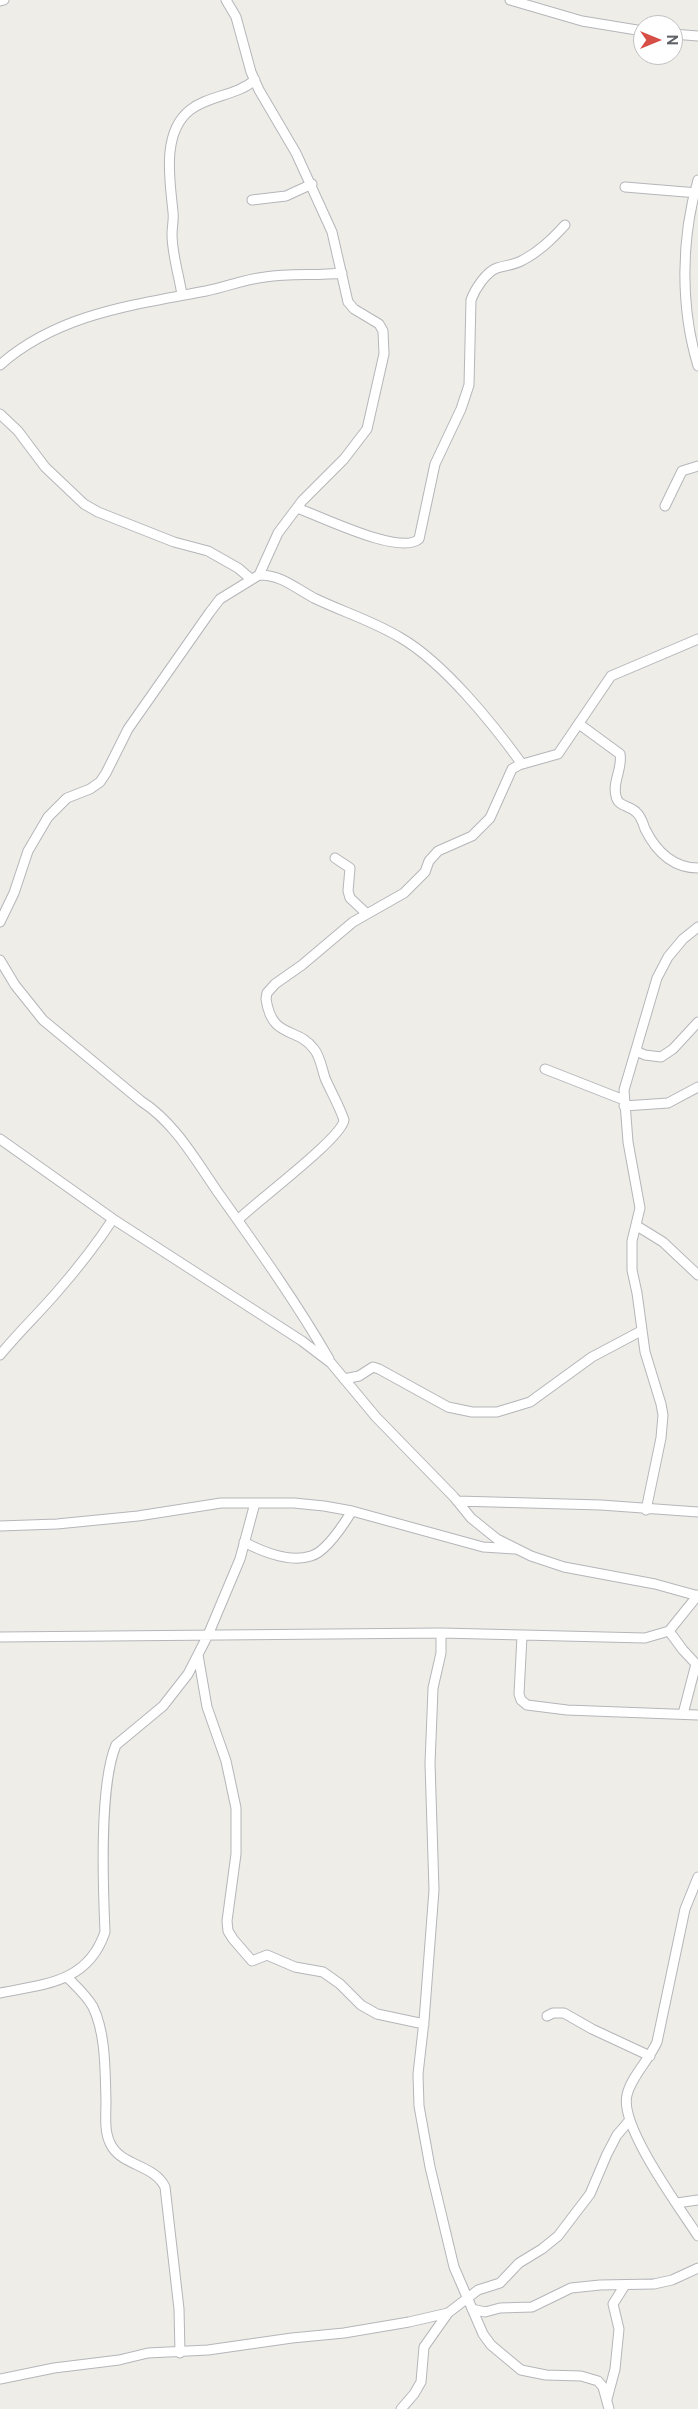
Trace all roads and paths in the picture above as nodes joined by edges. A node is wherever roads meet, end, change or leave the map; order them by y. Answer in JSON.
{"nodes":[{"id":1,"x":4,"y":0,"type":"edge"},
{"id":2,"x":226,"y":0,"type":"edge"},
{"id":3,"x":510,"y":0,"type":"edge"},
{"id":4,"x":0,"y":2,"type":"edge"},
{"id":5,"x":633,"y":29,"type":"edge"},
{"id":6,"x":683,"y":35,"type":"edge"},
{"id":7,"x":698,"y":36,"type":"edge"},
{"id":8,"x":255,"y":80,"type":"junction"},
{"id":9,"x":698,"y":180,"type":"edge"},
{"id":10,"x":312,"y":184,"type":"junction"},
{"id":11,"x":625,"y":187,"type":"dead end"},
{"id":12,"x":696,"y":193,"type":"edge"},
{"id":13,"x":252,"y":200,"type":"dead end"},
{"id":14,"x":565,"y":225,"type":"dead end"},
{"id":15,"x":342,"y":273,"type":"junction"},
{"id":16,"x":182,"y":295,"type":"junction"},
{"id":17,"x":0,"y":365,"type":"edge"},
{"id":18,"x":698,"y":366,"type":"edge"},
{"id":19,"x":0,"y":414,"type":"edge"},
{"id":20,"x":698,"y":466,"type":"edge"},
{"id":21,"x":665,"y":506,"type":"dead end"},
{"id":22,"x":297,"y":508,"type":"junction"},
{"id":23,"x":255,"y":577,"type":"junction"},
{"id":24,"x":698,"y":639,"type":"edge"},
{"id":25,"x":579,"y":724,"type":"junction"},
{"id":26,"x":522,"y":764,"type":"junction"},
{"id":27,"x":335,"y":858,"type":"dead end"},
{"id":28,"x":698,"y":868,"type":"edge"},
{"id":29,"x":366,"y":913,"type":"junction"},
{"id":30,"x":0,"y":922,"type":"edge"},
{"id":31,"x":698,"y":927,"type":"edge"},
{"id":32,"x":0,"y":960,"type":"edge"},
{"id":33,"x":698,"y":1022,"type":"edge"},
{"id":34,"x":636,"y":1051,"type":"junction"},
{"id":35,"x":545,"y":1069,"type":"dead end"},
{"id":36,"x":698,"y":1087,"type":"edge"},
{"id":37,"x":624,"y":1103,"type":"junction"},
{"id":38,"x":0,"y":1139,"type":"edge"},
{"id":39,"x":113,"y":1219,"type":"junction"},
{"id":40,"x":239,"y":1219,"type":"junction"},
{"id":41,"x":637,"y":1226,"type":"junction"},
{"id":42,"x":698,"y":1275,"type":"edge"},
{"id":43,"x":641,"y":1330,"type":"junction"},
{"id":44,"x":0,"y":1355,"type":"edge"},
{"id":45,"x":331,"y":1363,"type":"junction"},
{"id":46,"x":344,"y":1379,"type":"junction"},
{"id":47,"x":457,"y":1501,"type":"junction"},
{"id":48,"x":255,"y":1503,"type":"junction"},
{"id":49,"x":646,"y":1510,"type":"junction"},
{"id":50,"x":352,"y":1512,"type":"junction"},
{"id":51,"x":698,"y":1512,"type":"edge"},
{"id":52,"x":0,"y":1526,"type":"edge"},
{"id":53,"x":244,"y":1542,"type":"junction"},
{"id":54,"x":517,"y":1549,"type":"junction"},
{"id":55,"x":698,"y":1596,"type":"edge"},
{"id":56,"x":670,"y":1630,"type":"junction"},
{"id":57,"x":441,"y":1633,"type":"junction"},
{"id":58,"x":208,"y":1635,"type":"junction"},
{"id":59,"x":522,"y":1636,"type":"junction"},
{"id":60,"x":0,"y":1637,"type":"edge"},
{"id":61,"x":198,"y":1655,"type":"junction"},
{"id":62,"x":697,"y":1665,"type":"edge"},
{"id":63,"x":683,"y":1714,"type":"junction"},
{"id":64,"x":698,"y":1715,"type":"edge"},
{"id":65,"x":697,"y":1881,"type":"edge"},
{"id":66,"x":68,"y":1978,"type":"junction"},
{"id":67,"x":0,"y":1993,"type":"edge"},
{"id":68,"x":547,"y":2016,"type":"dead end"},
{"id":69,"x":424,"y":2024,"type":"junction"},
{"id":70,"x":650,"y":2056,"type":"junction"},
{"id":71,"x":629,"y":2121,"type":"junction"},
{"id":72,"x":698,"y":2200,"type":"edge"},
{"id":73,"x":677,"y":2203,"type":"junction"},
{"id":74,"x":698,"y":2236,"type":"edge"},
{"id":75,"x":698,"y":2268,"type":"edge"},
{"id":76,"x":625,"y":2286,"type":"junction"},
{"id":77,"x":467,"y":2300,"type":"junction"},
{"id":78,"x":472,"y":2309,"type":"junction"},
{"id":79,"x":448,"y":2313,"type":"junction"},
{"id":80,"x":180,"y":2353,"type":"junction"},
{"id":81,"x":0,"y":2379,"type":"edge"},
{"id":82,"x":607,"y":2399,"type":"junction"},
{"id":83,"x":401,"y":2409,"type":"edge"},
{"id":84,"x":609,"y":2409,"type":"edge"}],
"edges":[{"from":1,"to":4,"type":"street"},
{"from":2,"to":8,"type":"street"},
{"from":3,"to":5,"type":"street"},
{"from":6,"to":7,"type":"street"},
{"from":8,"to":10,"type":"street"},
{"from":8,"to":16,"type":"street"},
{"from":9,"to":12,"type":"street"},
{"from":10,"to":13,"type":"street"},
{"from":10,"to":15,"type":"street"},
{"from":11,"to":12,"type":"street"},
{"from":12,"to":18,"type":"street"},
{"from":14,"to":22,"type":"street"},
{"from":15,"to":16,"type":"street"},
{"from":15,"to":22,"type":"street"},
{"from":16,"to":17,"type":"street"},
{"from":19,"to":23,"type":"street"},
{"from":20,"to":21,"type":"street"},
{"from":22,"to":23,"type":"street"},
{"from":23,"to":26,"type":"street"},
{"from":23,"to":30,"type":"street"},
{"from":24,"to":25,"type":"street"},
{"from":25,"to":26,"type":"street"},
{"from":25,"to":28,"type":"street"},
{"from":26,"to":29,"type":"street"},
{"from":27,"to":29,"type":"street"},
{"from":29,"to":40,"type":"street"},
{"from":31,"to":34,"type":"street"},
{"from":32,"to":40,"type":"street"},
{"from":33,"to":34,"type":"street"},
{"from":34,"to":37,"type":"street"},
{"from":35,"to":37,"type":"street"},
{"from":36,"to":37,"type":"street"},
{"from":37,"to":41,"type":"street"},
{"from":38,"to":39,"type":"street"},
{"from":39,"to":44,"type":"street"},
{"from":39,"to":45,"type":"street"},
{"from":40,"to":45,"type":"street"},
{"from":41,"to":42,"type":"street"},
{"from":41,"to":43,"type":"street"},
{"from":43,"to":46,"type":"street"},
{"from":43,"to":49,"type":"street"},
{"from":45,"to":46,"type":"street"},
{"from":46,"to":47,"type":"street"},
{"from":47,"to":49,"type":"street"},
{"from":47,"to":54,"type":"street"},
{"from":48,"to":50,"type":"street"},
{"from":48,"to":52,"type":"street"},
{"from":48,"to":53,"type":"street"},
{"from":49,"to":51,"type":"street"},
{"from":50,"to":53,"type":"street"},
{"from":50,"to":54,"type":"street"},
{"from":53,"to":58,"type":"street"},
{"from":54,"to":55,"type":"street"},
{"from":55,"to":56,"type":"street"},
{"from":56,"to":59,"type":"street"},
{"from":56,"to":62,"type":"street"},
{"from":57,"to":58,"type":"street"},
{"from":57,"to":59,"type":"street"},
{"from":57,"to":69,"type":"street"},
{"from":58,"to":60,"type":"street"},
{"from":58,"to":61,"type":"street"},
{"from":59,"to":63,"type":"street"},
{"from":61,"to":66,"type":"street"},
{"from":61,"to":69,"type":"street"},
{"from":62,"to":63,"type":"street"},
{"from":63,"to":64,"type":"street"},
{"from":65,"to":70,"type":"street"},
{"from":66,"to":67,"type":"street"},
{"from":66,"to":80,"type":"street"},
{"from":68,"to":70,"type":"street"},
{"from":69,"to":77,"type":"street"},
{"from":70,"to":71,"type":"street"},
{"from":71,"to":73,"type":"street"},
{"from":71,"to":77,"type":"street"},
{"from":72,"to":73,"type":"street"},
{"from":73,"to":74,"type":"street"},
{"from":75,"to":76,"type":"street"},
{"from":76,"to":78,"type":"street"},
{"from":76,"to":82,"type":"street"},
{"from":77,"to":78,"type":"street"},
{"from":77,"to":79,"type":"street"},
{"from":78,"to":82,"type":"street"},
{"from":79,"to":80,"type":"street"},
{"from":79,"to":83,"type":"street"},
{"from":80,"to":81,"type":"street"},
{"from":82,"to":84,"type":"street"}]}
